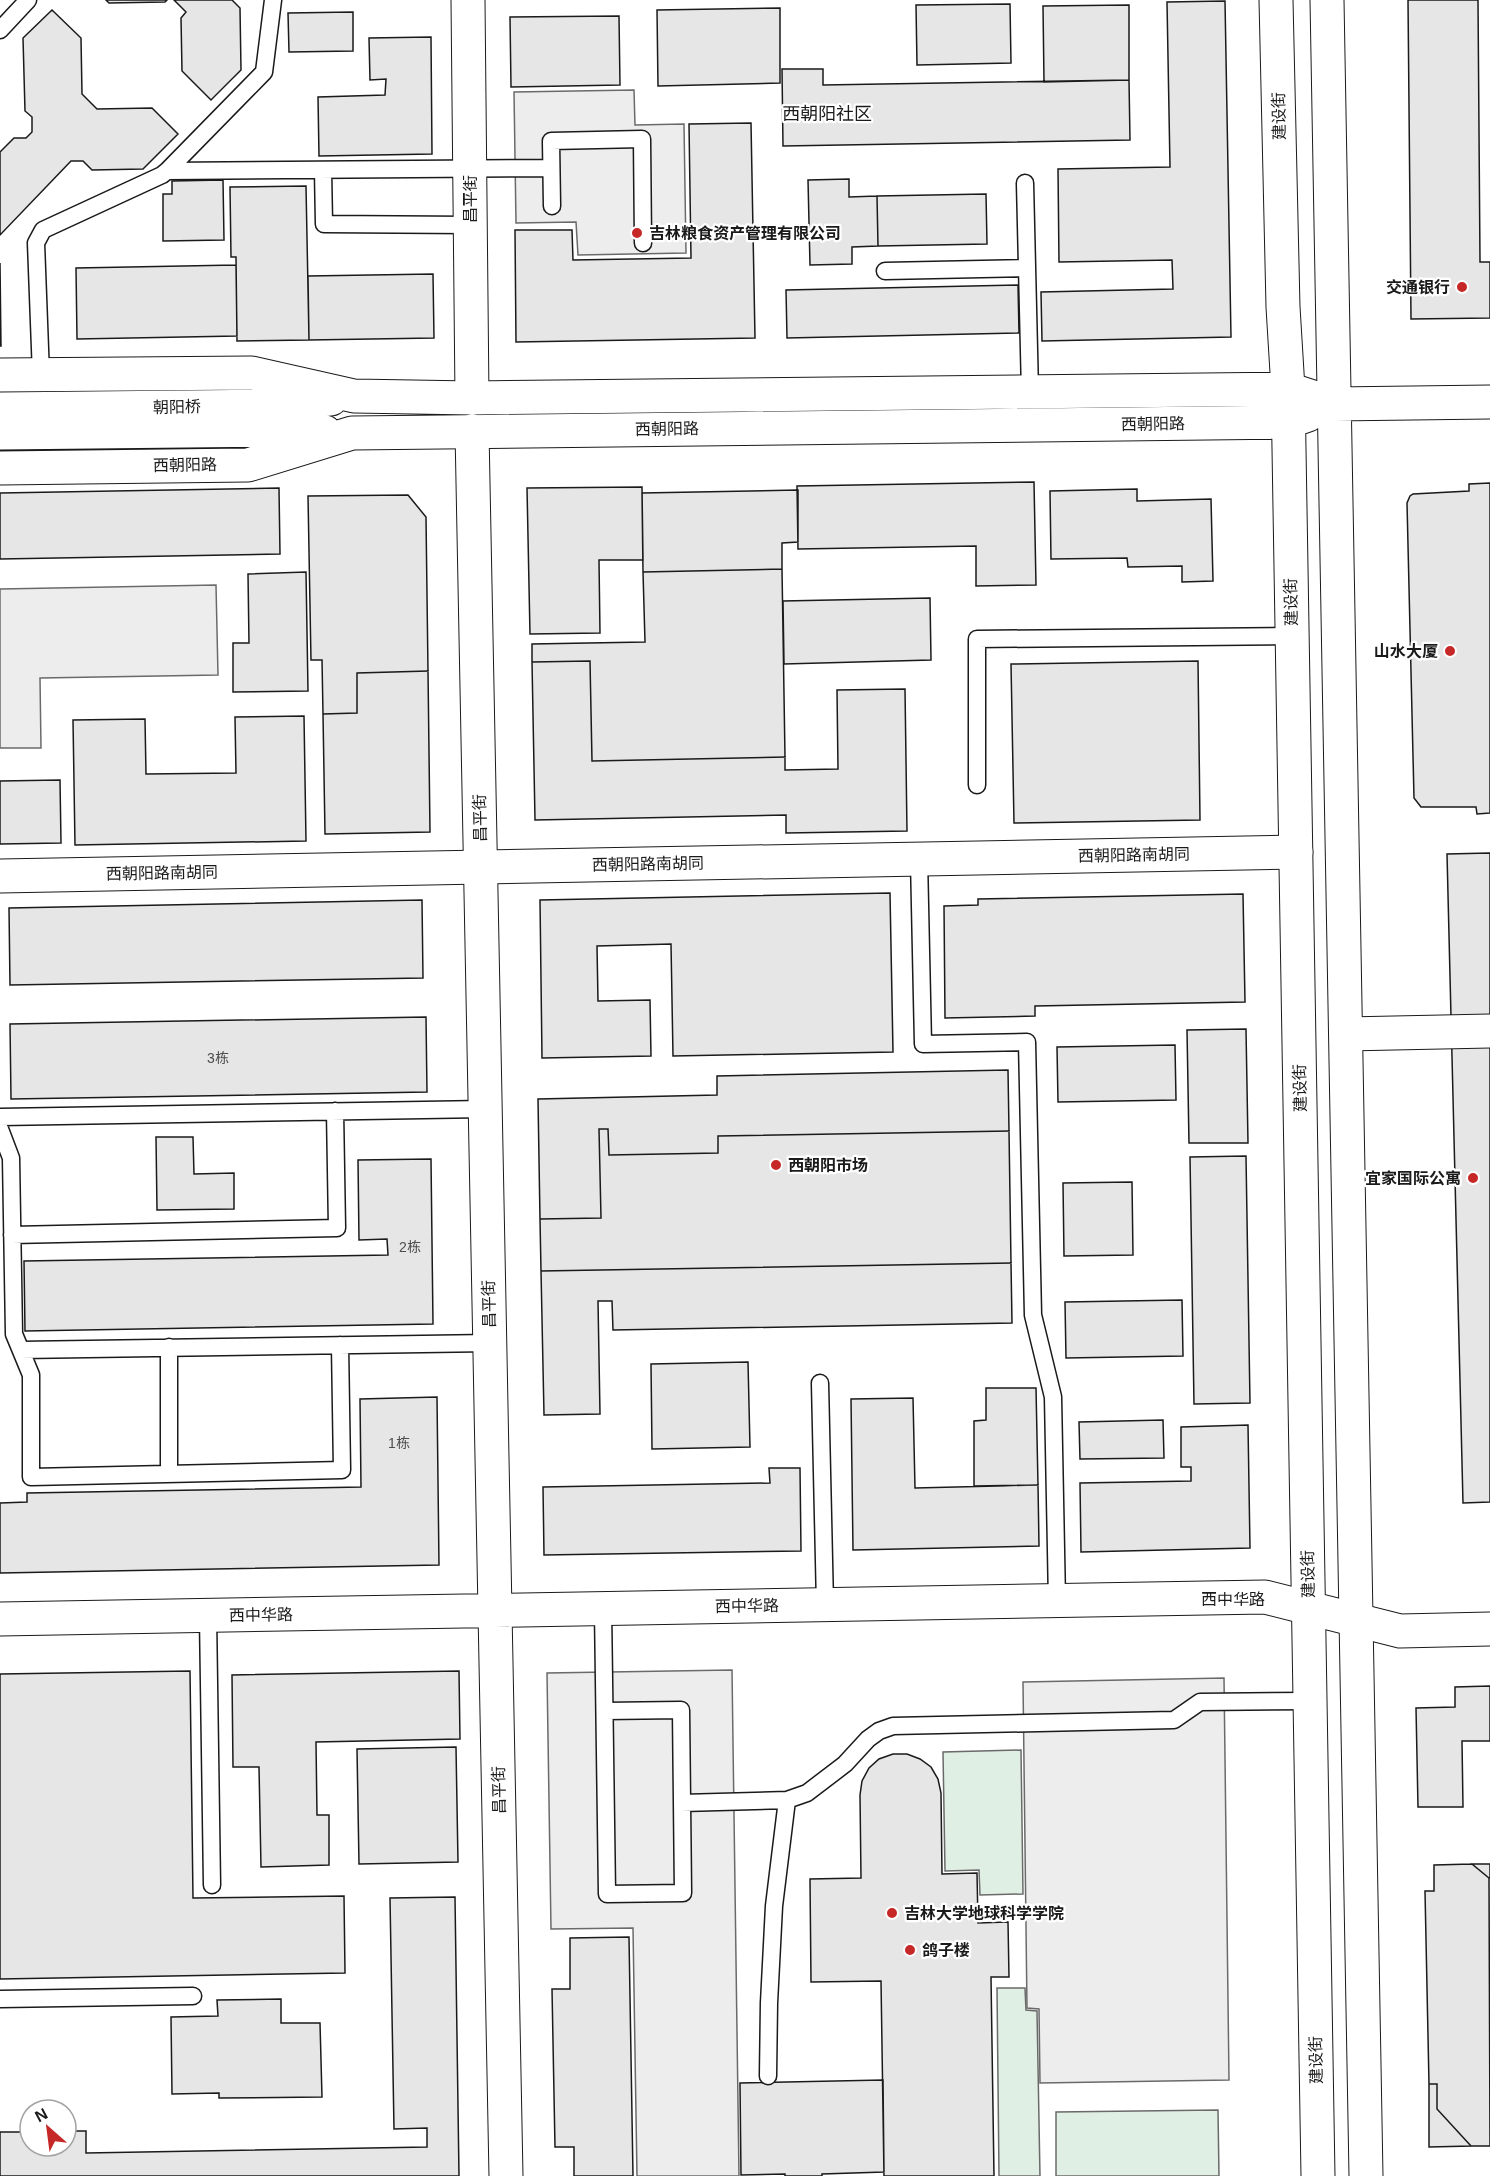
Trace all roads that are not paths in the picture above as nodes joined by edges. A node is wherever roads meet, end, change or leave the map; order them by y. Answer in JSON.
{"nodes":[{"id":1,"x":28,"y":0,"type":"edge"},
{"id":2,"x":273,"y":0,"type":"edge"},
{"id":3,"x":468,"y":0,"type":"edge"},
{"id":4,"x":1276,"y":0,"type":"edge"},
{"id":5,"x":1327,"y":0,"type":"edge"},
{"id":6,"x":0,"y":30,"type":"edge"},
{"id":7,"x":551,"y":168,"type":"junction"},
{"id":8,"x":323,"y":170,"type":"junction"},
{"id":9,"x":470,"y":170,"type":"junction"},
{"id":10,"x":167,"y":171,"type":"junction"},
{"id":11,"x":1025,"y":183,"type":"dead end"},
{"id":12,"x":552,"y":206,"type":"dead end"},
{"id":13,"x":470,"y":225,"type":"junction"},
{"id":14,"x":643,"y":243,"type":"dead end"},
{"id":15,"x":1028,"y":268,"type":"junction"},
{"id":16,"x":885,"y":272,"type":"dead end"},
{"id":17,"x":0,"y":375,"type":"edge"},
{"id":18,"x":41,"y":375,"type":"junction"},
{"id":19,"x":1288,"y":389,"type":"junction"},
{"id":20,"x":1030,"y":392,"type":"junction"},
{"id":21,"x":354,"y":396,"type":"junction"},
{"id":22,"x":472,"y":398,"type":"junction"},
{"id":23,"x":1490,"y":402,"type":"edge"},
{"id":24,"x":1334,"y":404,"type":"junction"},
{"id":25,"x":0,"y":409,"type":"edge"},
{"id":26,"x":78,"y":420,"type":"junction"},
{"id":27,"x":1288,"y":422,"type":"junction"},
{"id":28,"x":472,"y":432,"type":"junction"},
{"id":29,"x":0,"y":433,"type":"edge"},
{"id":30,"x":352,"y":433,"type":"junction"},
{"id":31,"x":0,"y":468,"type":"edge"},
{"id":32,"x":1292,"y":636,"type":"junction"},
{"id":33,"x":977,"y":785,"type":"dead end"},
{"id":34,"x":1296,"y":852,"type":"junction"},
{"id":35,"x":919,"y":859,"type":"junction"},
{"id":36,"x":481,"y":867,"type":"junction"},
{"id":37,"x":0,"y":876,"type":"edge"},
{"id":38,"x":1490,"y":1031,"type":"edge"},
{"id":39,"x":1346,"y":1034,"type":"junction"},
{"id":40,"x":486,"y":1109,"type":"junction"},
{"id":41,"x":335,"y":1112,"type":"junction"},
{"id":42,"x":0,"y":1117,"type":"edge"},
{"id":43,"x":0,"y":1129,"type":"edge"},
{"id":44,"x":12,"y":1235,"type":"junction"},
{"id":45,"x":490,"y":1343,"type":"junction"},
{"id":46,"x":340,"y":1345,"type":"junction"},
{"id":47,"x":169,"y":1347,"type":"junction"},
{"id":48,"x":21,"y":1350,"type":"junction"},
{"id":49,"x":820,"y":1383,"type":"dead end"},
{"id":50,"x":169,"y":1474,"type":"junction"},
{"id":51,"x":1057,"y":1601,"type":"junction"},
{"id":52,"x":825,"y":1605,"type":"junction"},
{"id":53,"x":1308,"y":1608,"type":"junction"},
{"id":54,"x":603,"y":1609,"type":"junction"},
{"id":55,"x":495,"y":1611,"type":"junction"},
{"id":56,"x":208,"y":1616,"type":"junction"},
{"id":57,"x":0,"y":1619,"type":"edge"},
{"id":58,"x":1356,"y":1620,"type":"junction"},
{"id":59,"x":1490,"y":1629,"type":"edge"},
{"id":60,"x":1310,"y":1701,"type":"junction"},
{"id":61,"x":605,"y":1711,"type":"junction"},
{"id":62,"x":787,"y":1800,"type":"junction"},
{"id":63,"x":682,"y":1803,"type":"junction"},
{"id":64,"x":212,"y":1885,"type":"dead end"},
{"id":65,"x":193,"y":1996,"type":"dead end"},
{"id":66,"x":0,"y":1999,"type":"edge"},
{"id":67,"x":768,"y":2076,"type":"dead end"},
{"id":68,"x":506,"y":2176,"type":"edge"},
{"id":69,"x":1318,"y":2176,"type":"edge"},
{"id":70,"x":1366,"y":2176,"type":"edge"}],
"edges":[{"from":1,"to":6,"type":"lane"},
{"from":2,"to":10,"type":"lane"},
{"from":3,"to":9,"type":"main road","name":"昌平街"},
{"from":4,"to":19,"type":"main road","name":"建设街"},
{"from":5,"to":24,"type":"main road"},
{"from":7,"to":9,"type":"lane"},
{"from":7,"to":12,"type":"lane"},
{"from":7,"to":14,"type":"lane"},
{"from":8,"to":9,"type":"lane"},
{"from":8,"to":10,"type":"lane"},
{"from":8,"to":13,"type":"lane"},
{"from":9,"to":13,"type":"main road","name":"昌平街"},
{"from":10,"to":18,"type":"lane"},
{"from":11,"to":15,"type":"lane"},
{"from":13,"to":22,"type":"main road","name":"昌平街"},
{"from":15,"to":16,"type":"lane"},
{"from":15,"to":20,"type":"lane"},
{"from":17,"to":18,"type":"main road","name":"西朝阳路"},
{"from":18,"to":21,"type":"main road","name":"西朝阳路"},
{"from":19,"to":20,"type":"main road","name":"西朝阳路"},
{"from":19,"to":24,"type":"main road","name":"西朝阳路"},
{"from":19,"to":27,"type":"main road","name":"建设街"},
{"from":20,"to":22,"type":"main road","name":"西朝阳路"},
{"from":21,"to":22,"type":"main road","name":"西朝阳路"},
{"from":21,"to":26,"type":"main road","name":"朝阳桥"},
{"from":23,"to":24,"type":"main road","name":"西朝阳路"},
{"from":24,"to":27,"type":"main road","name":"西朝阳路"},
{"from":24,"to":39,"type":"main road"},
{"from":25,"to":26,"type":"main road","name":"朝阳桥"},
{"from":26,"to":29,"type":"main road","name":"朝阳桥"},
{"from":26,"to":30,"type":"main road","name":"朝阳桥"},
{"from":27,"to":28,"type":"main road","name":"西朝阳路"},
{"from":27,"to":32,"type":"main road","name":"建设街"},
{"from":28,"to":30,"type":"main road","name":"西朝阳路"},
{"from":28,"to":36,"type":"main road","name":"昌平街"},
{"from":30,"to":31,"type":"main road","name":"西朝阳路"},
{"from":32,"to":33,"type":"lane"},
{"from":32,"to":34,"type":"main road","name":"建设街"},
{"from":34,"to":35,"type":"main road","name":"西朝阳路南胡同"},
{"from":34,"to":53,"type":"main road","name":"建设街"},
{"from":35,"to":36,"type":"main road","name":"西朝阳路南胡同"},
{"from":35,"to":51,"type":"lane"},
{"from":36,"to":37,"type":"main road","name":"西朝阳路南胡同"},
{"from":36,"to":40,"type":"main road","name":"昌平街"},
{"from":38,"to":39,"type":"main road"},
{"from":39,"to":58,"type":"main road"},
{"from":40,"to":41,"type":"lane"},
{"from":40,"to":45,"type":"main road","name":"昌平街"},
{"from":41,"to":42,"type":"lane"},
{"from":41,"to":44,"type":"lane"},
{"from":43,"to":44,"type":"lane"},
{"from":44,"to":48,"type":"lane"},
{"from":45,"to":46,"type":"lane"},
{"from":45,"to":55,"type":"main road","name":"昌平街"},
{"from":46,"to":47,"type":"lane"},
{"from":46,"to":50,"type":"lane"},
{"from":47,"to":48,"type":"lane"},
{"from":47,"to":50,"type":"lane"},
{"from":48,"to":50,"type":"lane"},
{"from":49,"to":52,"type":"lane"},
{"from":51,"to":52,"type":"main road","name":"西中华路"},
{"from":51,"to":53,"type":"main road","name":"西中华路"},
{"from":52,"to":54,"type":"main road","name":"西中华路"},
{"from":53,"to":58,"type":"main road","name":"西中华路"},
{"from":53,"to":60,"type":"main road","name":"建设街"},
{"from":54,"to":55,"type":"main road","name":"西中华路"},
{"from":54,"to":61,"type":"lane"},
{"from":55,"to":56,"type":"main road","name":"西中华路"},
{"from":55,"to":68,"type":"main road","name":"昌平街"},
{"from":56,"to":57,"type":"main road","name":"西中华路"},
{"from":56,"to":64,"type":"lane"},
{"from":58,"to":59,"type":"main road","name":"西中华路"},
{"from":58,"to":70,"type":"main road"},
{"from":60,"to":62,"type":"lane"},
{"from":60,"to":69,"type":"main road","name":"建设街"},
{"from":61,"to":63,"type":"lane"},
{"from":61,"to":63,"type":"lane"},
{"from":62,"to":63,"type":"lane"},
{"from":62,"to":67,"type":"lane"},
{"from":65,"to":66,"type":"lane"}]}
